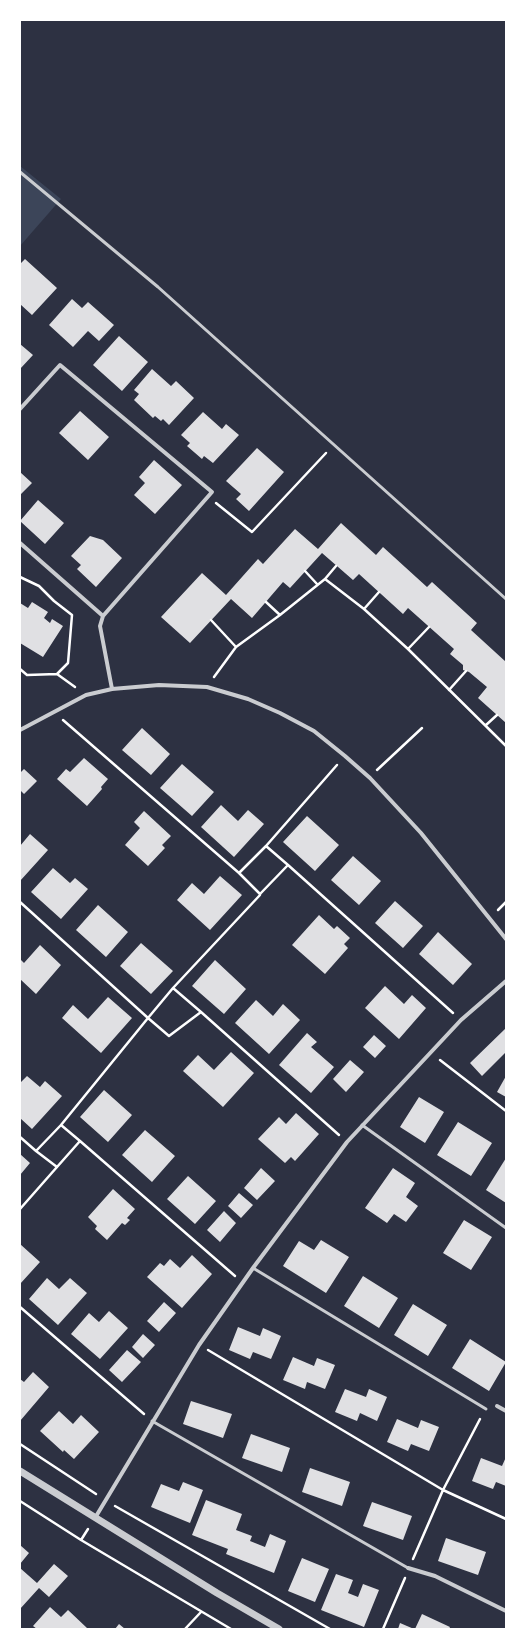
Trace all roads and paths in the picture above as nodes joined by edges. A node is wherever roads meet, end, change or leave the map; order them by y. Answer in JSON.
{"nodes":[{"id":1,"x":20,"y":172,"type":"edge"},
{"id":2,"x":20,"y":409,"type":"edge"},
{"id":3,"x":333,"y":445,"type":"junction"},
{"id":4,"x":208,"y":497,"type":"junction"},
{"id":5,"x":20,"y":543,"type":"edge"},
{"id":6,"x":336,"y":566,"type":"dead end"},
{"id":7,"x":305,"y":572,"type":"dead end"},
{"id":8,"x":20,"y":577,"type":"edge"},
{"id":9,"x":325,"y":579,"type":"junction"},
{"id":10,"x":318,"y":584,"type":"junction"},
{"id":11,"x":379,"y":592,"type":"dead end"},
{"id":12,"x":506,"y":599,"type":"edge"},
{"id":13,"x":266,"y":602,"type":"dead end"},
{"id":14,"x":364,"y":610,"type":"junction"},
{"id":15,"x":280,"y":615,"type":"junction"},
{"id":16,"x":103,"y":616,"type":"junction"},
{"id":17,"x":211,"y":620,"type":"dead end"},
{"id":18,"x":429,"y":627,"type":"dead end"},
{"id":19,"x":236,"y":647,"type":"junction"},
{"id":20,"x":408,"y":649,"type":"junction"},
{"id":21,"x":20,"y":669,"type":"edge"},
{"id":22,"x":466,"y":671,"type":"dead end"},
{"id":23,"x":58,"y":674,"type":"junction"},
{"id":24,"x":207,"y":687,"type":"junction"},
{"id":25,"x":112,"y":689,"type":"junction"},
{"id":26,"x":449,"y":690,"type":"junction"},
{"id":27,"x":86,"y":696,"type":"junction"},
{"id":28,"x":53,"y":712,"type":"junction"},
{"id":29,"x":497,"y":715,"type":"dead end"},
{"id":30,"x":486,"y":725,"type":"junction"},
{"id":31,"x":422,"y":728,"type":"dead end"},
{"id":32,"x":20,"y":730,"type":"edge"},
{"id":33,"x":506,"y":746,"type":"edge"},
{"id":34,"x":345,"y":756,"type":"junction"},
{"id":35,"x":370,"y":778,"type":"junction"},
{"id":36,"x":266,"y":846,"type":"junction"},
{"id":37,"x":288,"y":865,"type":"junction"},
{"id":38,"x":239,"y":874,"type":"junction"},
{"id":39,"x":260,"y":894,"type":"junction"},
{"id":40,"x":20,"y":902,"type":"edge"},
{"id":41,"x":506,"y":939,"type":"edge"},
{"id":42,"x":506,"y":981,"type":"edge"},
{"id":43,"x":173,"y":988,"type":"junction"},
{"id":44,"x":201,"y":1012,"type":"junction"},
{"id":45,"x":148,"y":1018,"type":"junction"},
{"id":46,"x":461,"y":1020,"type":"junction"},
{"id":47,"x":430,"y":1052,"type":"junction"},
{"id":48,"x":506,"y":1111,"type":"edge"},
{"id":49,"x":61,"y":1125,"type":"junction"},
{"id":50,"x":362,"y":1125,"type":"junction"},
{"id":51,"x":20,"y":1137,"type":"edge"},
{"id":52,"x":80,"y":1141,"type":"junction"},
{"id":53,"x":347,"y":1142,"type":"junction"},
{"id":54,"x":36,"y":1151,"type":"junction"},
{"id":55,"x":57,"y":1167,"type":"junction"},
{"id":56,"x":20,"y":1209,"type":"edge"},
{"id":57,"x":506,"y":1228,"type":"edge"},
{"id":58,"x":253,"y":1268,"type":"junction"},
{"id":59,"x":242,"y":1283,"type":"junction"},
{"id":60,"x":20,"y":1307,"type":"edge"},
{"id":61,"x":199,"y":1345,"type":"junction"},
{"id":62,"x":497,"y":1406,"type":"dead end"},
{"id":63,"x":486,"y":1409,"type":"joint"},
{"id":64,"x":506,"y":1411,"type":"edge"},
{"id":65,"x":152,"y":1421,"type":"junction"},
{"id":66,"x":20,"y":1444,"type":"edge"},
{"id":67,"x":20,"y":1471,"type":"edge"},
{"id":68,"x":444,"y":1490,"type":"junction"},
{"id":69,"x":105,"y":1500,"type":"junction"},
{"id":70,"x":20,"y":1501,"type":"edge"},
{"id":71,"x":95,"y":1518,"type":"junction"},
{"id":72,"x":506,"y":1519,"type":"edge"},
{"id":73,"x":408,"y":1568,"type":"junction"},
{"id":74,"x":506,"y":1611,"type":"edge"},
{"id":75,"x":201,"y":1612,"type":"junction"},
{"id":76,"x":185,"y":1629,"type":"edge"},
{"id":77,"x":231,"y":1629,"type":"edge"},
{"id":78,"x":279,"y":1629,"type":"edge"},
{"id":79,"x":330,"y":1629,"type":"edge"},
{"id":80,"x":383,"y":1629,"type":"edge"}],
"edges":[{"from":1,"to":3,"type":"lane"},
{"from":2,"to":4,"type":"street"},
{"from":3,"to":4,"type":"path"},
{"from":3,"to":12,"type":"lane"},
{"from":4,"to":16,"type":"street"},
{"from":5,"to":16,"type":"street"},
{"from":6,"to":9,"type":"path"},
{"from":7,"to":10,"type":"path"},
{"from":8,"to":23,"type":"path"},
{"from":9,"to":10,"type":"path"},
{"from":9,"to":14,"type":"path"},
{"from":10,"to":15,"type":"path"},
{"from":11,"to":14,"type":"path"},
{"from":13,"to":15,"type":"path"},
{"from":14,"to":20,"type":"path"},
{"from":15,"to":19,"type":"path"},
{"from":16,"to":25,"type":"street"},
{"from":17,"to":19,"type":"path"},
{"from":18,"to":20,"type":"path"},
{"from":19,"to":24,"type":"path"},
{"from":20,"to":26,"type":"path"},
{"from":21,"to":23,"type":"path"},
{"from":22,"to":26,"type":"path"},
{"from":23,"to":27,"type":"path"},
{"from":24,"to":25,"type":"street"},
{"from":24,"to":34,"type":"street"},
{"from":25,"to":27,"type":"street"},
{"from":26,"to":30,"type":"path"},
{"from":27,"to":28,"type":"street"},
{"from":28,"to":32,"type":"street"},
{"from":28,"to":38,"type":"path"},
{"from":29,"to":30,"type":"path"},
{"from":30,"to":33,"type":"path"},
{"from":31,"to":35,"type":"path"},
{"from":34,"to":35,"type":"street"},
{"from":34,"to":36,"type":"path"},
{"from":35,"to":41,"type":"street"},
{"from":36,"to":37,"type":"path"},
{"from":36,"to":38,"type":"path"},
{"from":37,"to":39,"type":"path"},
{"from":37,"to":46,"type":"path"},
{"from":38,"to":39,"type":"path"},
{"from":39,"to":43,"type":"path"},
{"from":40,"to":45,"type":"path"},
{"from":42,"to":46,"type":"street"},
{"from":43,"to":44,"type":"path"},
{"from":43,"to":45,"type":"path"},
{"from":44,"to":45,"type":"path"},
{"from":44,"to":53,"type":"path"},
{"from":45,"to":49,"type":"path"},
{"from":46,"to":47,"type":"street"},
{"from":47,"to":48,"type":"path"},
{"from":47,"to":50,"type":"street"},
{"from":49,"to":52,"type":"path"},
{"from":49,"to":54,"type":"path"},
{"from":50,"to":53,"type":"street"},
{"from":50,"to":57,"type":"lane"},
{"from":51,"to":54,"type":"path"},
{"from":52,"to":55,"type":"path"},
{"from":52,"to":59,"type":"path"},
{"from":53,"to":58,"type":"street"},
{"from":54,"to":55,"type":"path"},
{"from":55,"to":56,"type":"path"},
{"from":58,"to":59,"type":"street"},
{"from":58,"to":63,"type":"lane"},
{"from":59,"to":61,"type":"street"},
{"from":60,"to":65,"type":"path"},
{"from":61,"to":65,"type":"street"},
{"from":61,"to":68,"type":"path"},
{"from":62,"to":64,"type":"street"},
{"from":63,"to":68,"type":"path"},
{"from":65,"to":69,"type":"street"},
{"from":65,"to":73,"type":"lane"},
{"from":66,"to":69,"type":"path"},
{"from":67,"to":71,"type":"street"},
{"from":68,"to":72,"type":"path"},
{"from":68,"to":73,"type":"path"},
{"from":69,"to":71,"type":"street"},
{"from":69,"to":79,"type":"path"},
{"from":70,"to":75,"type":"path"},
{"from":71,"to":78,"type":"street"},
{"from":73,"to":74,"type":"street"},
{"from":73,"to":80,"type":"path"},
{"from":75,"to":76,"type":"path"},
{"from":75,"to":77,"type":"path"}]}
